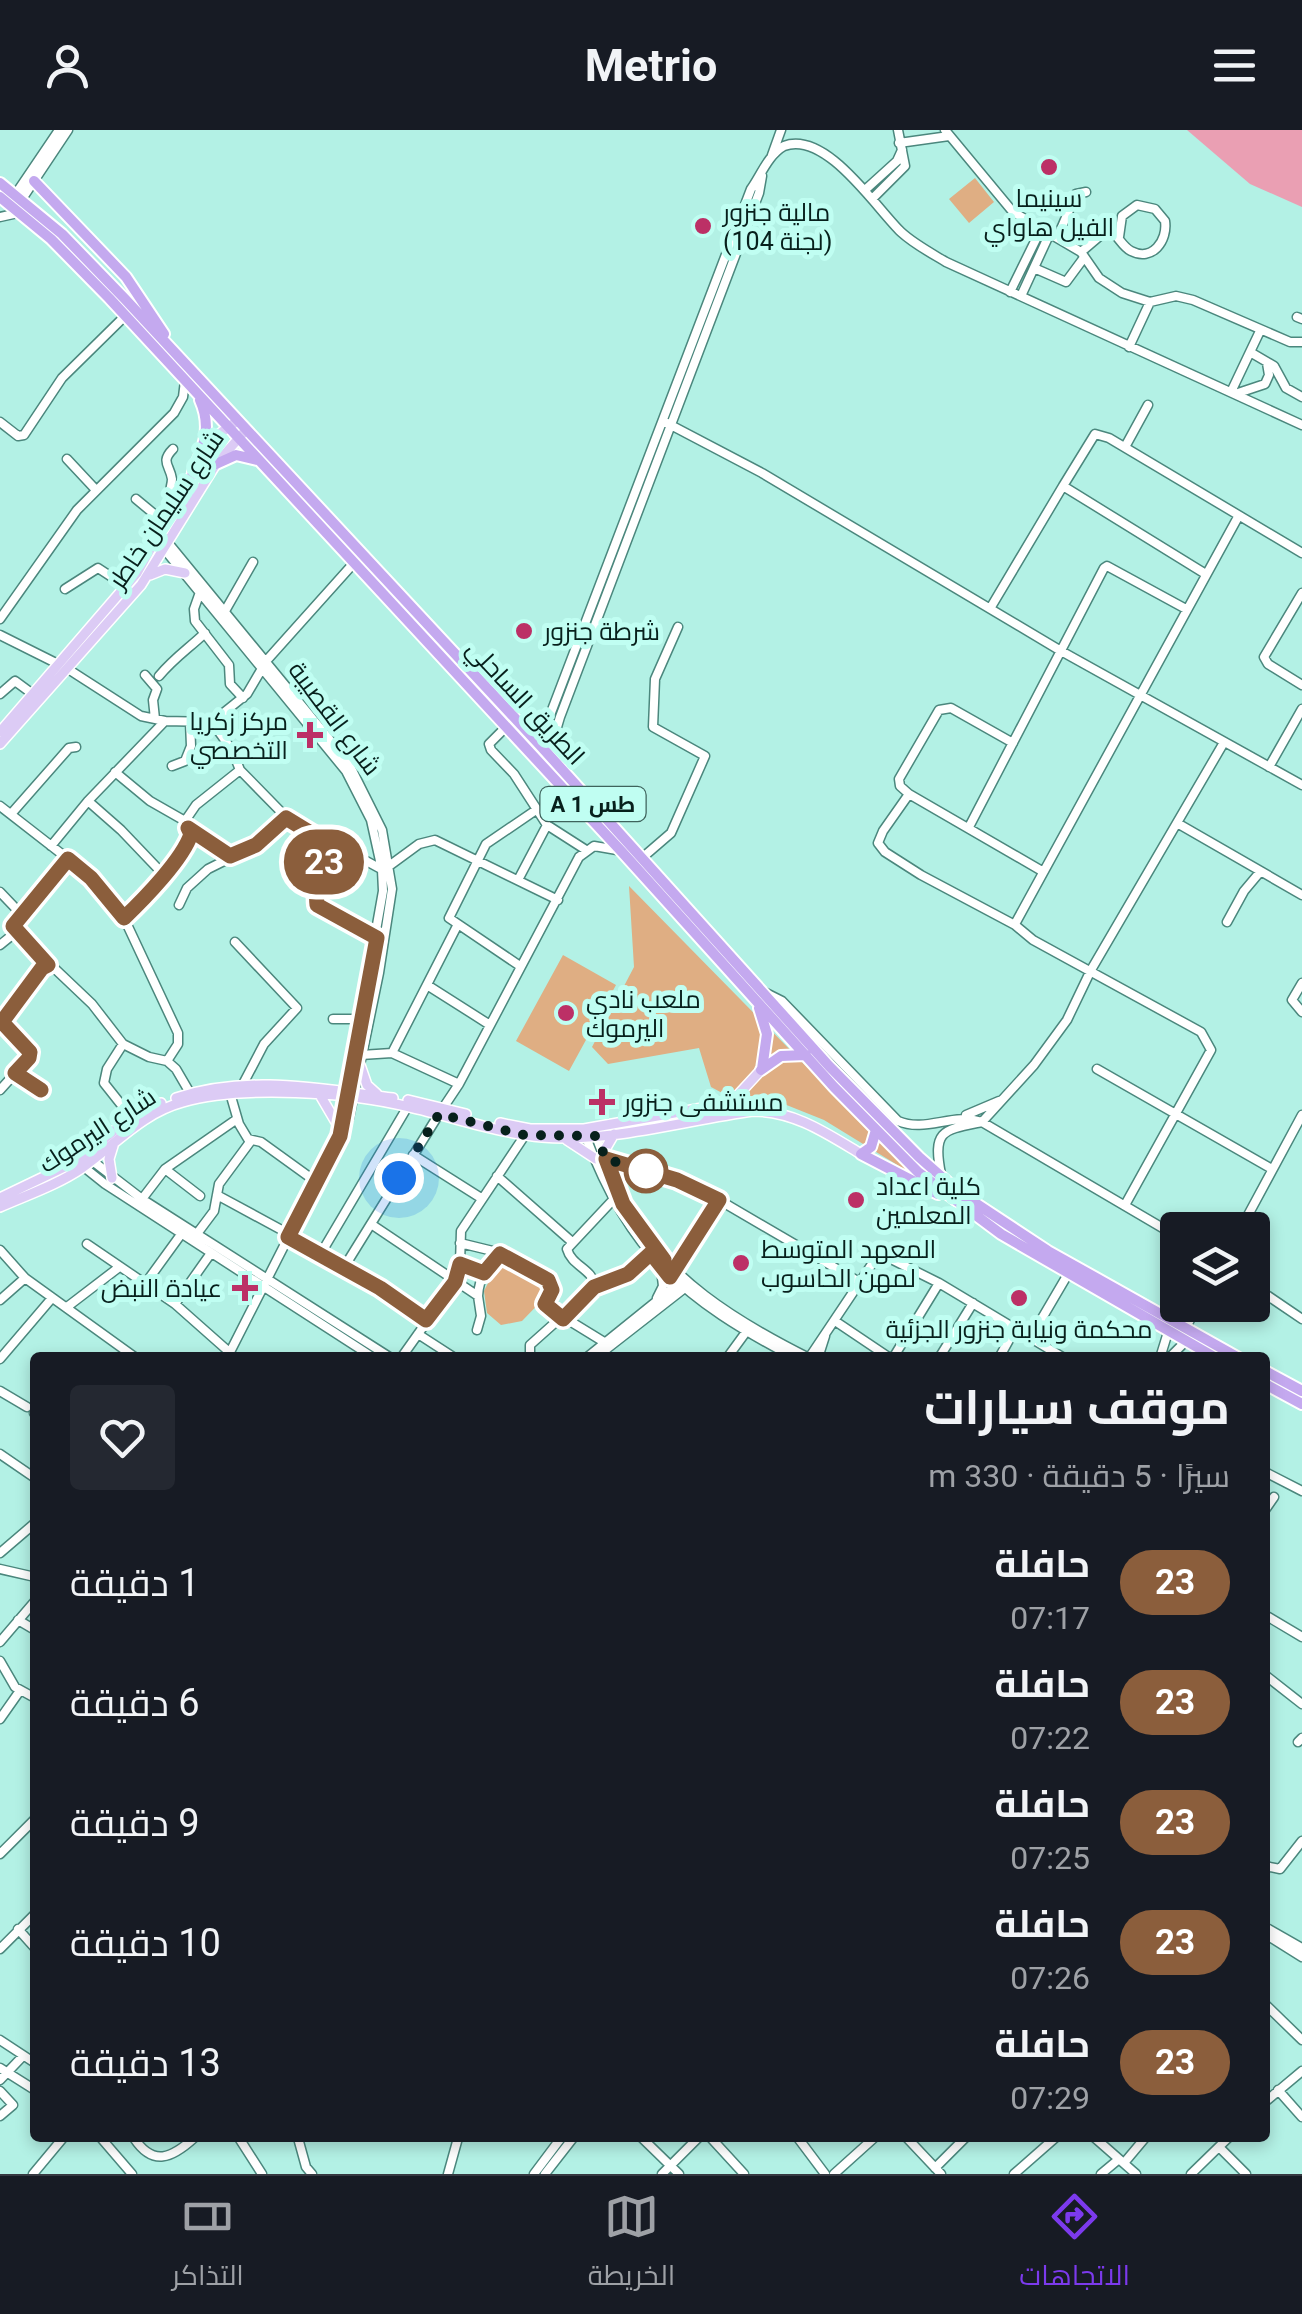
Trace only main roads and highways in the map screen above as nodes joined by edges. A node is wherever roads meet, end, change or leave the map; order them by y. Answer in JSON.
{"nodes":[{"id":1,"x":34,"y":181,"type":"road end"},
{"id":2,"x":0,"y":183,"type":"edge"},
{"id":3,"x":0,"y":197,"type":"edge"},
{"id":4,"x":174,"y":352,"type":"junction"},
{"id":5,"x":189,"y":383,"type":"junction"},
{"id":6,"x":233,"y":424,"type":"junction"},
{"id":7,"x":242,"y":434,"type":"junction"},
{"id":8,"x":216,"y":464,"type":"junction"},
{"id":9,"x":268,"y":468,"type":"junction"},
{"id":10,"x":193,"y":472,"type":"junction"},
{"id":11,"x":185,"y":573,"type":"road end"},
{"id":12,"x":148,"y":576,"type":"junction"},
{"id":13,"x":64,"y":668,"type":"junction"},
{"id":14,"x":0,"y":732,"type":"edge"},
{"id":15,"x":0,"y":744,"type":"edge"},
{"id":16,"x":759,"y":996,"type":"junction"},
{"id":17,"x":804,"y":1054,"type":"junction"},
{"id":18,"x":360,"y":1058,"type":"road end"},
{"id":19,"x":829,"y":1066,"type":"junction"},
{"id":20,"x":761,"y":1070,"type":"junction"},
{"id":21,"x":320,"y":1095,"type":"junction"},
{"id":22,"x":350,"y":1095,"type":"junction"},
{"id":23,"x":379,"y":1096,"type":"junction"},
{"id":24,"x":441,"y":1112,"type":"junction"},
{"id":25,"x":879,"y":1126,"type":"junction"},
{"id":26,"x":340,"y":1133,"type":"road end"},
{"id":27,"x":590,"y":1133,"type":"junction"},
{"id":28,"x":615,"y":1133,"type":"junction"},
{"id":29,"x":564,"y":1138,"type":"junction"},
{"id":30,"x":115,"y":1143,"type":"junction"},
{"id":31,"x":861,"y":1154,"type":"junction"},
{"id":32,"x":84,"y":1161,"type":"junction"},
{"id":33,"x":112,"y":1178,"type":"road end"},
{"id":34,"x":0,"y":1198,"type":"edge"},
{"id":35,"x":961,"y":1206,"type":"junction"},
{"id":36,"x":0,"y":1207,"type":"edge"},
{"id":37,"x":1185,"y":1335,"type":"junction"},
{"id":38,"x":1208,"y":1352,"type":"edge"},
{"id":39,"x":1224,"y":1352,"type":"edge"},
{"id":40,"x":1270,"y":1374,"type":"edge"},
{"id":41,"x":1270,"y":1387,"type":"edge"},
{"id":42,"x":1302,"y":1390,"type":"edge"},
{"id":43,"x":1302,"y":1404,"type":"edge"}],
"edges":[{"from":1,"to":4,"type":"highway"},
{"from":2,"to":4,"type":"highway","name":"الطريق الساحلي","number":"A 1 طس"},
{"from":3,"to":5,"type":"highway","name":"الطريق الساحلي","number":"A 1 طس"},
{"from":4,"to":6,"type":"highway","name":"الطريق الساحلي","number":"A 1 طس"},
{"from":5,"to":6,"type":"highway","name":"الطريق الساحلي","number":"A 1 طس"},
{"from":5,"to":10,"type":"highway"},
{"from":6,"to":7,"type":"highway","name":"الطريق الساحلي","number":"A 1 طس"},
{"from":6,"to":10,"type":"main road","name":"شارع سليمان خاطر"},
{"from":7,"to":8,"type":"main road","name":"شارع سليمان خاطر"},
{"from":7,"to":9,"type":"highway","name":"الطريق الساحلي","number":"A 1 طس"},
{"from":7,"to":16,"type":"highway","name":"الطريق الساحلي","number":"A 1 طس"},
{"from":8,"to":9,"type":"highway"},
{"from":8,"to":12,"type":"main road","name":"شارع سليمان خاطر"},
{"from":9,"to":16,"type":"highway","name":"الطريق الساحلي","number":"A 1 طس"},
{"from":10,"to":13,"type":"main road","name":"شارع سليمان خاطر"},
{"from":11,"to":12,"type":"main road"},
{"from":12,"to":13,"type":"main road","name":"شارع سليمان خاطر"},
{"from":13,"to":14,"type":"main road","name":"شارع سليمان خاطر"},
{"from":13,"to":15,"type":"main road","name":"شارع سليمان خاطر"},
{"from":16,"to":17,"type":"highway","name":"الطريق الساحلي","number":"A 1 طس"},
{"from":16,"to":19,"type":"highway","name":"الطريق الساحلي","number":"A 1 طس"},
{"from":16,"to":20,"type":"highway"},
{"from":17,"to":19,"type":"highway"},
{"from":17,"to":20,"type":"highway"},
{"from":17,"to":25,"type":"highway","name":"الطريق الساحلي","number":"A 1 طس"},
{"from":18,"to":23,"type":"main road"},
{"from":19,"to":25,"type":"highway","name":"الطريق الساحلي","number":"A 1 طس"},
{"from":20,"to":27,"type":"main road","name":"شارع اليرموك"},
{"from":21,"to":22,"type":"main road","name":"شارع اليرموك"},
{"from":21,"to":26,"type":"main road"},
{"from":21,"to":30,"type":"main road","name":"شارع اليرموك"},
{"from":22,"to":23,"type":"main road","name":"شارع اليرموك"},
{"from":22,"to":24,"type":"main road","name":"شارع اليرموك"},
{"from":22,"to":32,"type":"main road","name":"شارع اليرموك"},
{"from":23,"to":24,"type":"main road","name":"شارع اليرموك"},
{"from":24,"to":27,"type":"main road","name":"شارع اليرموك"},
{"from":24,"to":29,"type":"main road","name":"شارع اليرموك"},
{"from":25,"to":31,"type":"highway"},
{"from":25,"to":35,"type":"highway","name":"الطريق الساحلي","number":"A 1 طس"},
{"from":25,"to":37,"type":"highway","name":"الطريق الساحلي","number":"A 1 طس"},
{"from":27,"to":28,"type":"main road","name":"شارع اليرموك"},
{"from":27,"to":29,"type":"main road","name":"شارع اليرموك"},
{"from":28,"to":29,"type":"main road"},
{"from":28,"to":31,"type":"main road","name":"شارع اليرموك"},
{"from":30,"to":32,"type":"main road","name":"شارع اليرموك"},
{"from":30,"to":33,"type":"main road"},
{"from":31,"to":35,"type":"highway"},
{"from":32,"to":34,"type":"main road","name":"شارع اليرموك"},
{"from":32,"to":36,"type":"main road","name":"شارع اليرموك"},
{"from":35,"to":37,"type":"highway","name":"الطريق الساحلي","number":"A 1 طس"},
{"from":37,"to":38,"type":"highway","name":"الطريق الساحلي","number":"A 1 طس"},
{"from":37,"to":39,"type":"highway","name":"الطريق الساحلي","number":"A 1 طس"},
{"from":40,"to":42,"type":"highway"},
{"from":41,"to":43,"type":"highway"}]}
